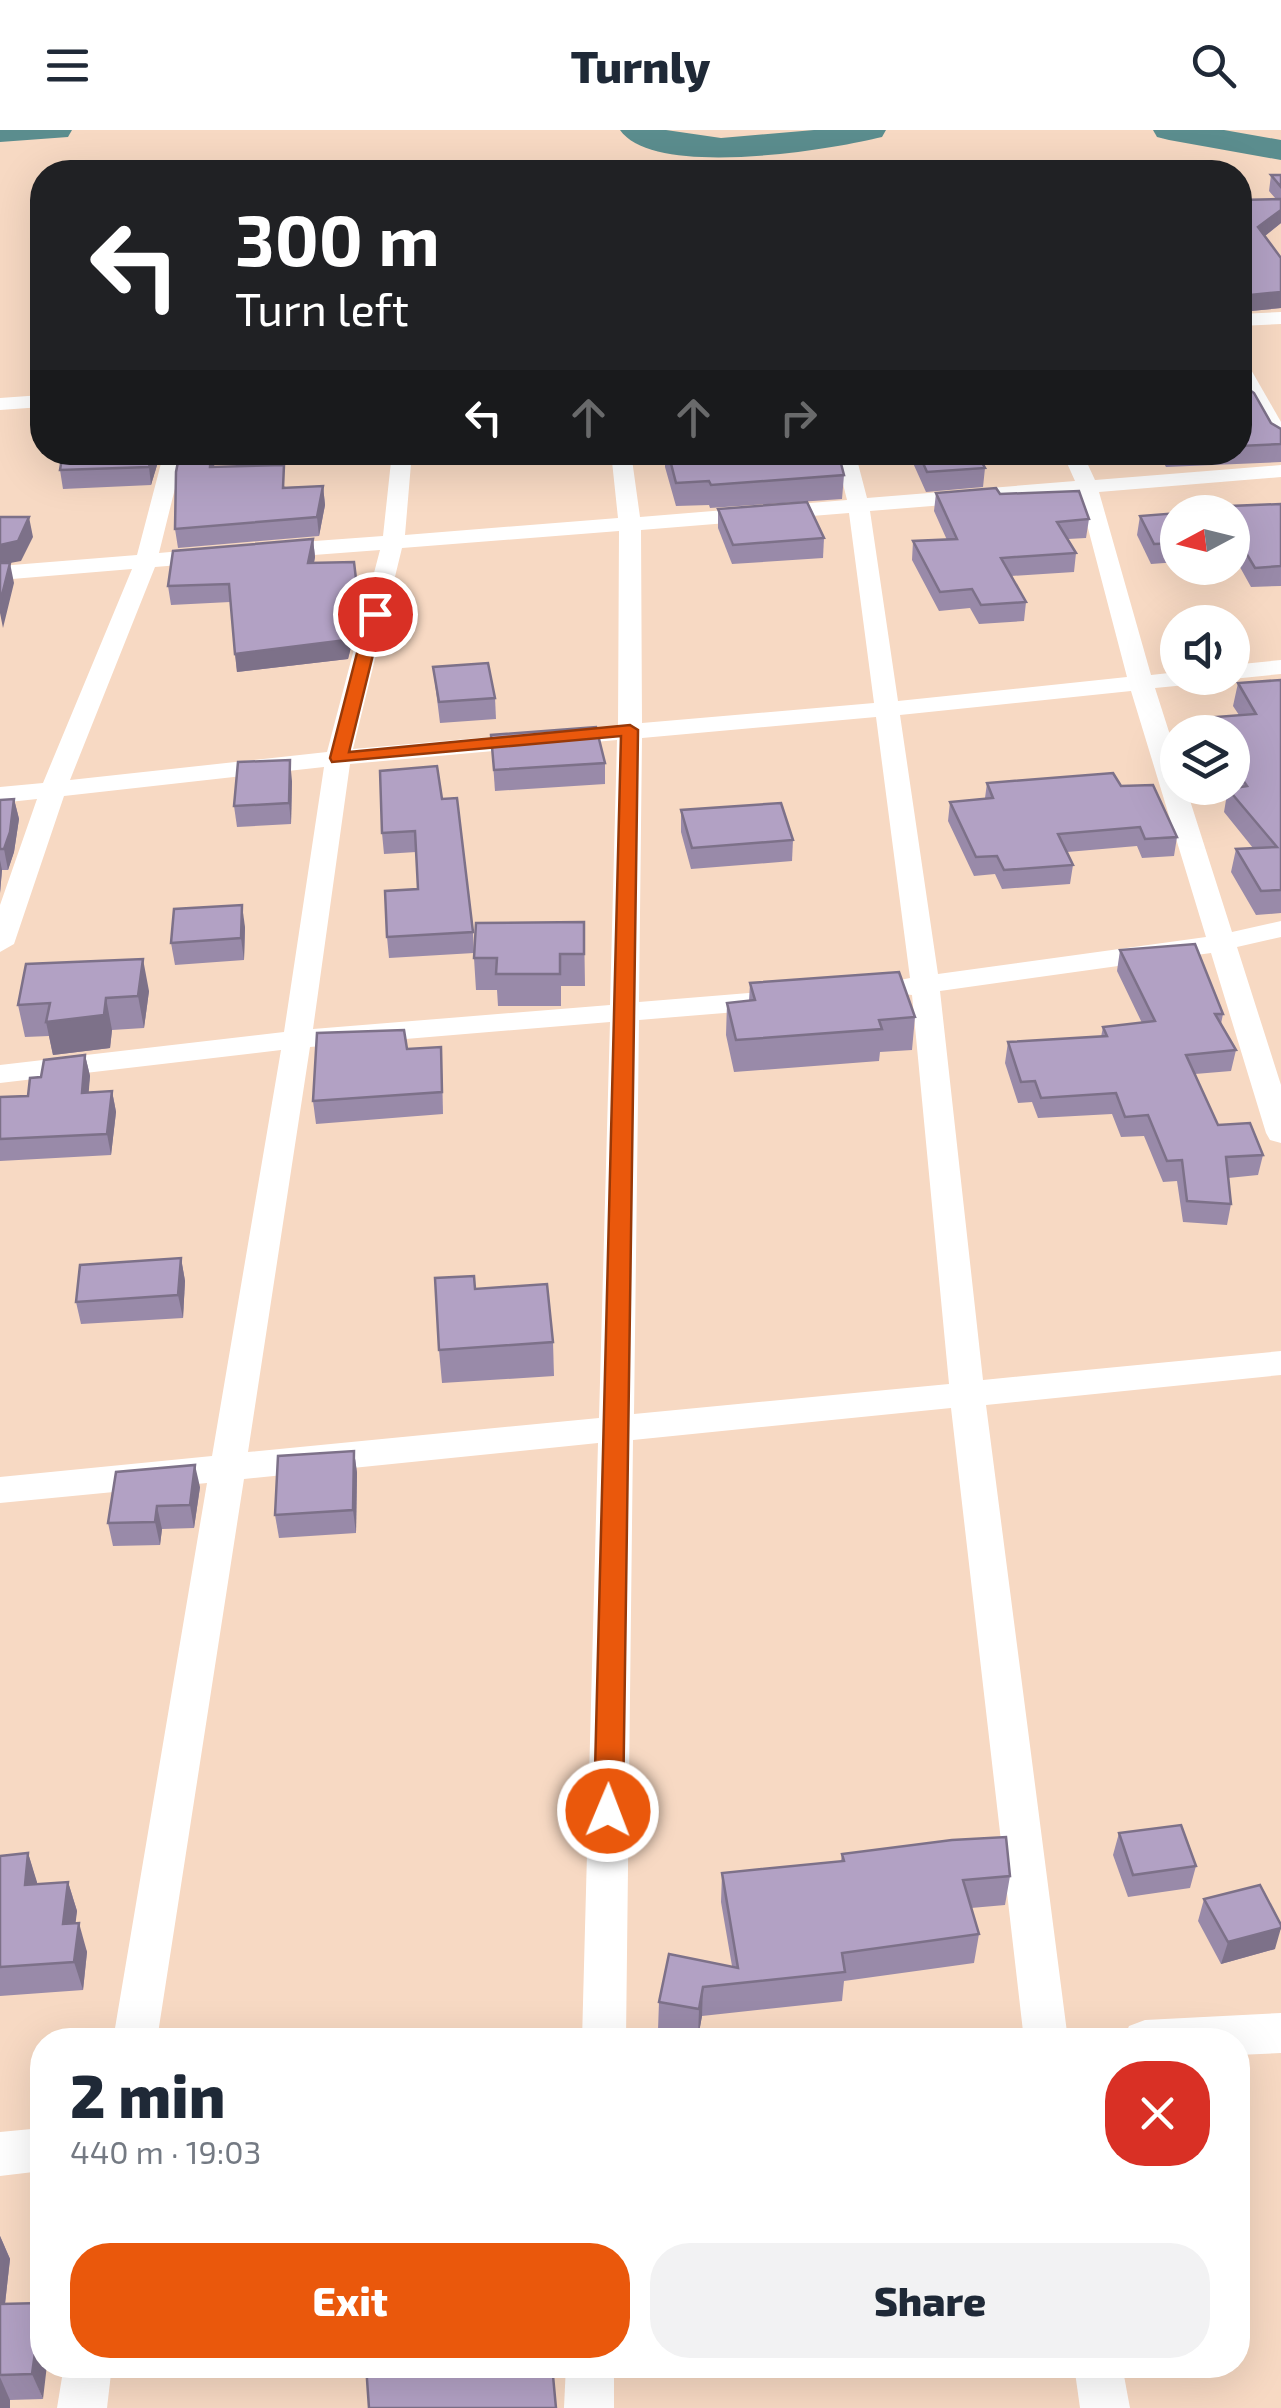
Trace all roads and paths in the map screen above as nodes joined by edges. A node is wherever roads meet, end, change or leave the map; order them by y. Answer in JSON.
{"nodes":[{"id":1,"x":1281,"y":318,"type":"edge"},
{"id":2,"x":1252,"y":319,"type":"edge"},
{"id":3,"x":1252,"y":389,"type":"edge"},
{"id":4,"x":30,"y":402,"type":"edge"},
{"id":5,"x":0,"y":404,"type":"edge"},
{"id":6,"x":1281,"y":440,"type":"edge"},
{"id":7,"x":171,"y":465,"type":"edge"},
{"id":8,"x":401,"y":465,"type":"edge"},
{"id":9,"x":623,"y":465,"type":"edge"},
{"id":10,"x":848,"y":465,"type":"edge"},
{"id":11,"x":1078,"y":465,"type":"edge"},
{"id":12,"x":1281,"y":471,"type":"edge"},
{"id":13,"x":1087,"y":486,"type":"junction"},
{"id":14,"x":859,"y":507,"type":"junction"},
{"id":15,"x":630,"y":526,"type":"junction"},
{"id":16,"x":393,"y":542,"type":"junction"},
{"id":17,"x":147,"y":559,"type":"junction"},
{"id":18,"x":0,"y":573,"type":"edge"},
{"id":19,"x":1281,"y":667,"type":"edge"},
{"id":20,"x":1250,"y":670,"type":"edge"},
{"id":21,"x":1160,"y":680,"type":"edge"},
{"id":22,"x":1140,"y":682,"type":"junction"},
{"id":23,"x":886,"y":709,"type":"junction"},
{"id":24,"x":630,"y":730,"type":"junction"},
{"id":25,"x":338,"y":758,"type":"junction"},
{"id":26,"x":54,"y":790,"type":"junction"},
{"id":27,"x":0,"y":795,"type":"edge"},
{"id":28,"x":1281,"y":929,"type":"edge"},
{"id":29,"x":1220,"y":943,"type":"junction"},
{"id":30,"x":0,"y":944,"type":"edge"},
{"id":31,"x":925,"y":985,"type":"junction"},
{"id":32,"x":869,"y":990,"type":"edge"},
{"id":33,"x":794,"y":998,"type":"edge"},
{"id":34,"x":624,"y":1014,"type":"junction"},
{"id":35,"x":298,"y":1039,"type":"junction"},
{"id":36,"x":0,"y":1074,"type":"edge"},
{"id":37,"x":1281,"y":1133,"type":"edge"},
{"id":38,"x":1281,"y":1362,"type":"edge"},
{"id":39,"x":967,"y":1394,"type":"junction"},
{"id":40,"x":616,"y":1429,"type":"junction"},
{"id":41,"x":227,"y":1465,"type":"junction"},
{"id":42,"x":0,"y":1490,"type":"edge"},
{"id":43,"x":136,"y":2028,"type":"edge"},
{"id":44,"x":604,"y":2028,"type":"edge"},
{"id":45,"x":1045,"y":2028,"type":"edge"},
{"id":46,"x":1281,"y":2033,"type":"edge"},
{"id":47,"x":1250,"y":2035,"type":"edge"},
{"id":48,"x":30,"y":2151,"type":"edge"},
{"id":49,"x":0,"y":2154,"type":"edge"},
{"id":50,"x":86,"y":2378,"type":"edge"},
{"id":51,"x":589,"y":2378,"type":"edge"},
{"id":52,"x":1100,"y":2378,"type":"edge"},
{"id":53,"x":82,"y":2408,"type":"edge"},
{"id":54,"x":588,"y":2408,"type":"edge"},
{"id":55,"x":1105,"y":2408,"type":"edge"}],
"edges":[{"from":1,"to":2,"type":"street"},
{"from":3,"to":6,"type":"street"},
{"from":4,"to":5,"type":"street"},
{"from":7,"to":17,"type":"street"},
{"from":8,"to":16,"type":"street"},
{"from":9,"to":15,"type":"street"},
{"from":10,"to":14,"type":"street"},
{"from":11,"to":13,"type":"street"},
{"from":12,"to":13,"type":"street"},
{"from":13,"to":14,"type":"street"},
{"from":13,"to":22,"type":"street"},
{"from":14,"to":15,"type":"street"},
{"from":14,"to":23,"type":"street"},
{"from":15,"to":16,"type":"street"},
{"from":15,"to":24,"type":"street"},
{"from":16,"to":17,"type":"street"},
{"from":16,"to":25,"type":"street"},
{"from":17,"to":18,"type":"street"},
{"from":17,"to":26,"type":"street"},
{"from":19,"to":20,"type":"street"},
{"from":21,"to":22,"type":"street"},
{"from":22,"to":23,"type":"street"},
{"from":22,"to":29,"type":"street"},
{"from":23,"to":24,"type":"street"},
{"from":23,"to":31,"type":"street"},
{"from":24,"to":25,"type":"street"},
{"from":24,"to":34,"type":"street"},
{"from":25,"to":26,"type":"street"},
{"from":25,"to":35,"type":"street"},
{"from":26,"to":27,"type":"street"},
{"from":26,"to":30,"type":"street"},
{"from":28,"to":29,"type":"street"},
{"from":29,"to":31,"type":"street"},
{"from":29,"to":37,"type":"street"},
{"from":31,"to":32,"type":"street"},
{"from":31,"to":39,"type":"street"},
{"from":33,"to":34,"type":"street"},
{"from":34,"to":35,"type":"street"},
{"from":34,"to":40,"type":"street"},
{"from":35,"to":36,"type":"street"},
{"from":35,"to":41,"type":"street"},
{"from":38,"to":39,"type":"street"},
{"from":39,"to":40,"type":"street"},
{"from":39,"to":45,"type":"street"},
{"from":40,"to":41,"type":"street"},
{"from":40,"to":44,"type":"street"},
{"from":41,"to":42,"type":"street"},
{"from":41,"to":43,"type":"street"},
{"from":46,"to":47,"type":"street"},
{"from":48,"to":49,"type":"street"},
{"from":50,"to":53,"type":"street"},
{"from":51,"to":54,"type":"street"},
{"from":52,"to":55,"type":"street"}]}
